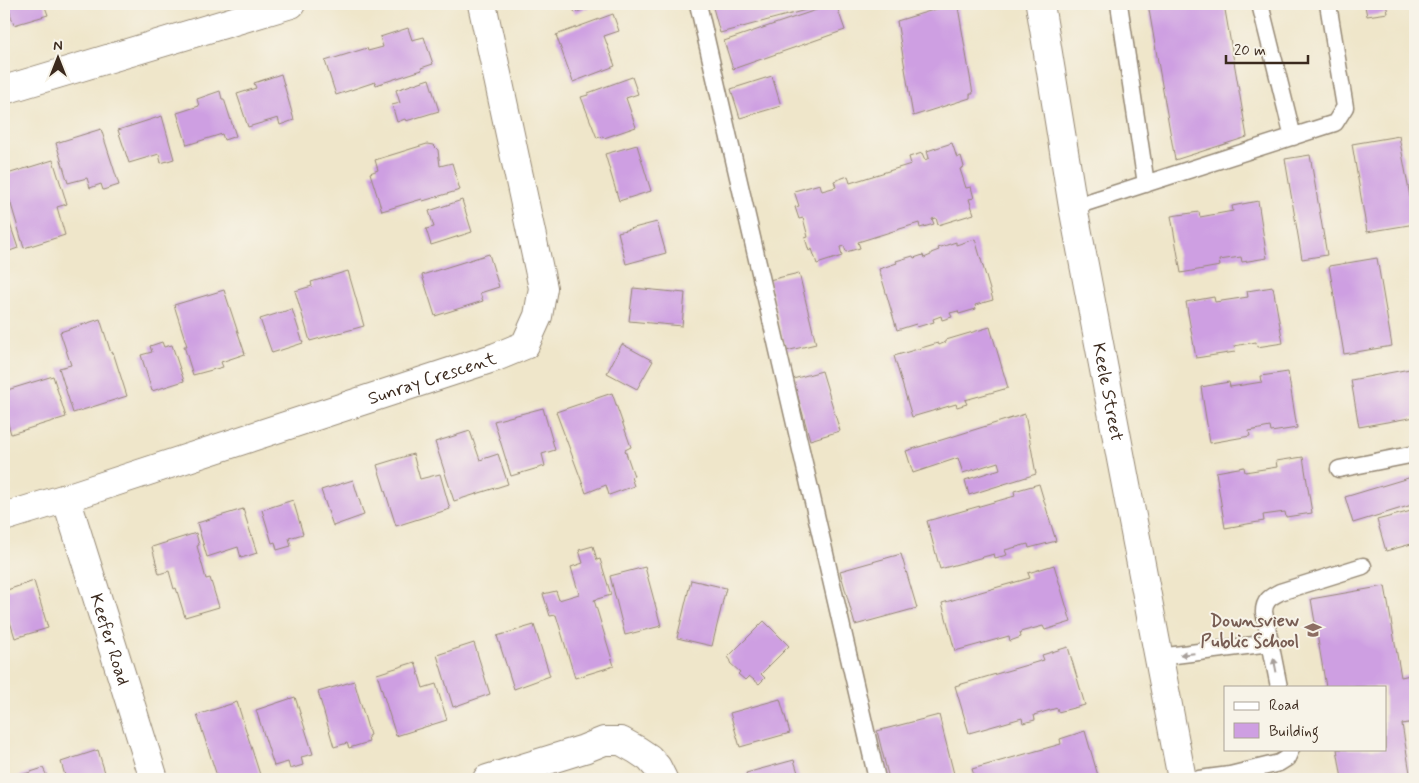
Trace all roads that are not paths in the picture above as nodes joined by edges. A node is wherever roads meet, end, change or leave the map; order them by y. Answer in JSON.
{"nodes":[{"id":1,"x":292,"y":4,"type":"edge"},
{"id":2,"x":482,"y":4,"type":"edge"},
{"id":3,"x":698,"y":4,"type":"edge"},
{"id":4,"x":1040,"y":4,"type":"edge"},
{"id":5,"x":1119,"y":4,"type":"edge"},
{"id":6,"x":1260,"y":4,"type":"edge"},
{"id":7,"x":1328,"y":4,"type":"edge"},
{"id":8,"x":4,"y":90,"type":"edge"},
{"id":9,"x":1293,"y":137,"type":"junction"},
{"id":10,"x":1146,"y":184,"type":"junction"},
{"id":11,"x":1073,"y":207,"type":"junction"},
{"id":12,"x":1415,"y":454,"type":"edge"},
{"id":13,"x":1339,"y":469,"type":"dead end"},
{"id":14,"x":66,"y":498,"type":"junction"},
{"id":15,"x":4,"y":516,"type":"edge"},
{"id":16,"x":1363,"y":566,"type":"dead end"},
{"id":17,"x":1270,"y":643,"type":"junction"},
{"id":18,"x":1158,"y":658,"type":"junction"},
{"id":19,"x":1279,"y":686,"type":"edge"},
{"id":20,"x":1291,"y":750,"type":"edge"},
{"id":21,"x":154,"y":779,"type":"edge"},
{"id":22,"x":487,"y":779,"type":"edge"},
{"id":23,"x":663,"y":779,"type":"edge"},
{"id":24,"x":877,"y":779,"type":"edge"},
{"id":25,"x":1182,"y":779,"type":"edge"},
{"id":26,"x":1199,"y":779,"type":"edge"}],
"edges":[{"from":1,"to":8,"type":"street"},
{"from":2,"to":14,"type":"street","name":"Sunray Crescent"},
{"from":3,"to":24,"type":"lane"},
{"from":4,"to":11,"type":"street","name":"Keele Street"},
{"from":5,"to":10,"type":"lane"},
{"from":6,"to":9,"type":"lane"},
{"from":7,"to":9,"type":"lane"},
{"from":9,"to":10,"type":"lane"},
{"from":10,"to":11,"type":"lane"},
{"from":11,"to":18,"type":"street","name":"Keele Street"},
{"from":12,"to":13,"type":"lane"},
{"from":14,"to":15,"type":"street","name":"Sunray Crescent"},
{"from":14,"to":21,"type":"street","name":"Keefer Road"},
{"from":16,"to":17,"type":"lane"},
{"from":17,"to":18,"type":"lane","one_way":true},
{"from":19,"to":17,"type":"lane","one_way":true},
{"from":18,"to":25,"type":"street","name":"Keele Street"},
{"from":20,"to":26,"type":"lane"},
{"from":22,"to":23,"type":"street"}]}
